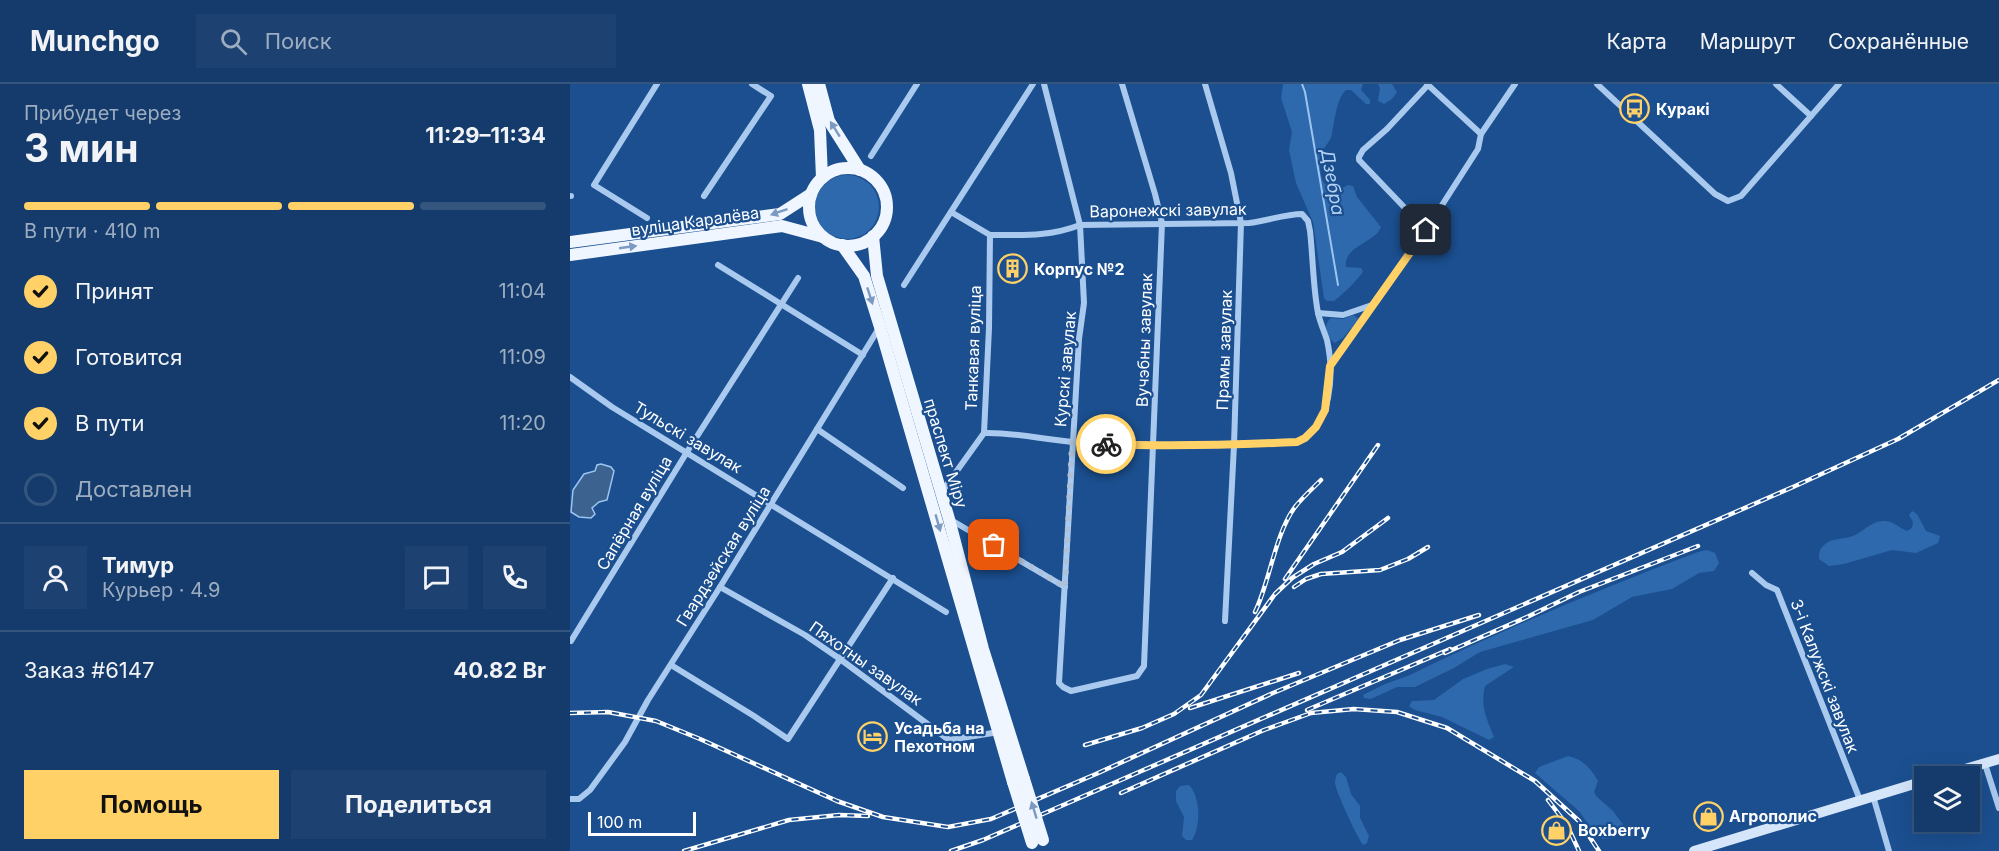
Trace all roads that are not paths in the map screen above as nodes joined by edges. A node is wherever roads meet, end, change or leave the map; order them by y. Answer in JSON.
{"nodes":[{"id":1,"x":657,"y":84,"type":"edge"},
{"id":2,"x":752,"y":84,"type":"edge"},
{"id":3,"x":808,"y":84,"type":"edge"},
{"id":4,"x":819,"y":84,"type":"edge"},
{"id":5,"x":917,"y":84,"type":"edge"},
{"id":6,"x":1033,"y":84,"type":"edge"},
{"id":7,"x":1044,"y":84,"type":"edge"},
{"id":8,"x":1122,"y":84,"type":"edge"},
{"id":9,"x":1206,"y":84,"type":"edge"},
{"id":10,"x":1515,"y":84,"type":"edge"},
{"id":11,"x":1597,"y":84,"type":"edge"},
{"id":12,"x":1776,"y":84,"type":"edge"},
{"id":13,"x":1839,"y":84,"type":"edge"},
{"id":14,"x":1427,"y":85,"type":"edge"},
{"id":15,"x":1811,"y":116,"type":"junction"},
{"id":16,"x":1481,"y":134,"type":"junction"},
{"id":17,"x":871,"y":156,"type":"dead end"},
{"id":18,"x":860,"y":170,"type":"junction"},
{"id":19,"x":822,"y":177,"type":"junction"},
{"id":20,"x":811,"y":194,"type":"junction"},
{"id":21,"x":704,"y":196,"type":"dead end"},
{"id":22,"x":951,"y":212,"type":"junction"},
{"id":23,"x":647,"y":218,"type":"dead end"},
{"id":24,"x":1162,"y":223,"type":"junction"},
{"id":25,"x":1241,"y":223,"type":"junction"},
{"id":26,"x":1080,"y":225,"type":"junction"},
{"id":27,"x":1426,"y":230,"type":"junction"},
{"id":28,"x":990,"y":235,"type":"junction"},
{"id":29,"x":873,"y":236,"type":"junction"},
{"id":30,"x":823,"y":237,"type":"junction"},
{"id":31,"x":570,"y":242,"type":"edge"},
{"id":32,"x":842,"y":245,"type":"junction"},
{"id":33,"x":570,"y":255,"type":"edge"},
{"id":34,"x":718,"y":265,"type":"dead end"},
{"id":35,"x":798,"y":278,"type":"dead end"},
{"id":36,"x":904,"y":285,"type":"dead end"},
{"id":37,"x":782,"y":304,"type":"junction"},
{"id":38,"x":1373,"y":305,"type":"junction"},
{"id":39,"x":887,"y":314,"type":"junction"},
{"id":40,"x":1318,"y":314,"type":"junction"},
{"id":41,"x":880,"y":327,"type":"junction"},
{"id":42,"x":863,"y":355,"type":"junction"},
{"id":43,"x":1330,"y":366,"type":"junction"},
{"id":44,"x":570,"y":377,"type":"edge"},
{"id":45,"x":817,"y":429,"type":"junction"},
{"id":46,"x":984,"y":433,"type":"junction"},
{"id":47,"x":1072,"y":442,"type":"junction"},
{"id":48,"x":1234,"y":445,"type":"junction"},
{"id":49,"x":1153,"y":446,"type":"junction"},
{"id":50,"x":687,"y":452,"type":"junction"},
{"id":51,"x":903,"y":488,"type":"dead end"},
{"id":52,"x":941,"y":493,"type":"junction"},
{"id":53,"x":771,"y":504,"type":"junction"},
{"id":54,"x":949,"y":519,"type":"junction"},
{"id":55,"x":1752,"y":573,"type":"dead end"},
{"id":56,"x":893,"y":578,"type":"junction"},
{"id":57,"x":720,"y":587,"type":"junction"},
{"id":58,"x":1065,"y":587,"type":"junction"},
{"id":59,"x":946,"y":612,"type":"dead end"},
{"id":60,"x":1225,"y":621,"type":"dead end"},
{"id":61,"x":571,"y":641,"type":"edge"},
{"id":62,"x":840,"y":658,"type":"junction"},
{"id":63,"x":671,"y":665,"type":"junction"},
{"id":64,"x":1071,"y":691,"type":"joint"},
{"id":65,"x":999,"y":732,"type":"junction"},
{"id":66,"x":1999,"y":759,"type":"edge"},
{"id":67,"x":1985,"y":764,"type":"junction"},
{"id":68,"x":1978,"y":766,"type":"edge"},
{"id":69,"x":1019,"y":780,"type":"junction"},
{"id":70,"x":1914,"y":784,"type":"edge"},
{"id":71,"x":1873,"y":796,"type":"junction"},
{"id":72,"x":570,"y":799,"type":"edge"},
{"id":73,"x":1860,"y":800,"type":"junction"},
{"id":74,"x":1999,"y":808,"type":"edge"},
{"id":75,"x":1039,"y":846,"type":"edge"},
{"id":76,"x":1694,"y":851,"type":"edge"},
{"id":77,"x":1888,"y":851,"type":"edge"}],
"edges":[{"from":1,"to":23,"type":"street"},
{"from":2,"to":21,"type":"street"},
{"from":3,"to":19,"type":"main road"},
{"from":18,"to":4,"type":"main road","name":"праспект Міру","one_way":true},
{"from":5,"to":17,"type":"street"},
{"from":6,"to":22,"type":"street"},
{"from":7,"to":26,"type":"street","name":"Курскі завулак"},
{"from":8,"to":24,"type":"street","name":"Вучэбны завулак"},
{"from":9,"to":25,"type":"street","name":"Прамы завулак"},
{"from":10,"to":16,"type":"street"},
{"from":11,"to":15,"type":"street"},
{"from":12,"to":15,"type":"street"},
{"from":13,"to":15,"type":"street"},
{"from":14,"to":16,"type":"street"},
{"from":14,"to":27,"type":"street"},
{"from":16,"to":27,"type":"street"},
{"from":18,"to":19,"type":"main road"},
{"from":18,"to":29,"type":"main road","name":"праспект Міру"},
{"from":19,"to":20,"type":"main road"},
{"from":20,"to":30,"type":"main road"},
{"from":20,"to":31,"type":"main road","name":"вуліца Каралёва","one_way":true},
{"from":22,"to":28,"type":"street"},
{"from":22,"to":36,"type":"street"},
{"from":24,"to":25,"type":"street","name":"Варонежскі завулак"},
{"from":24,"to":26,"type":"street","name":"Варонежскі завулак"},
{"from":24,"to":49,"type":"street","name":"Вучэбны завулак"},
{"from":25,"to":40,"type":"street","name":"Варонежскі завулак"},
{"from":25,"to":48,"type":"street","name":"Прамы завулак"},
{"from":26,"to":28,"type":"street","name":"Варонежскі завулак"},
{"from":26,"to":47,"type":"street","name":"Курскі завулак"},
{"from":27,"to":38,"type":"street"},
{"from":28,"to":46,"type":"street","name":"Танкавая вуліца"},
{"from":29,"to":32,"type":"main road"},
{"from":29,"to":39,"type":"main road","name":"праспект Міру"},
{"from":30,"to":32,"type":"main road"},
{"from":33,"to":30,"type":"main road","name":"вуліца Каралёва","one_way":true},
{"from":32,"to":41,"type":"main road","name":"праспект Міру","one_way":true},
{"from":34,"to":37,"type":"street"},
{"from":35,"to":37,"type":"street","name":"Сапёрная вуліца"},
{"from":37,"to":42,"type":"street"},
{"from":37,"to":50,"type":"street","name":"Сапёрная вуліца"},
{"from":38,"to":40,"type":"street"},
{"from":38,"to":43,"type":"street"},
{"from":39,"to":41,"type":"street","name":"Гвардзейская вуліца"},
{"from":39,"to":52,"type":"main road","name":"праспект Міру"},
{"from":40,"to":43,"type":"street"},
{"from":41,"to":42,"type":"street","name":"Гвардзейская вуліца"},
{"from":41,"to":65,"type":"main road","name":"праспект Міру","one_way":true},
{"from":42,"to":45,"type":"street","name":"Гвардзейская вуліца"},
{"from":43,"to":48,"type":"street"},
{"from":44,"to":50,"type":"street","name":"Тульскі завулак"},
{"from":45,"to":51,"type":"street"},
{"from":45,"to":53,"type":"street","name":"Гвардзейская вуліца"},
{"from":46,"to":47,"type":"street"},
{"from":46,"to":52,"type":"street","name":"Танкавая вуліца"},
{"from":47,"to":49,"type":"street"},
{"from":47,"to":58,"type":"street","name":"Курскі завулак"},
{"from":48,"to":49,"type":"street"},
{"from":48,"to":60,"type":"street","name":"Прамы завулак"},
{"from":49,"to":64,"type":"street","name":"Вучэбны завулак"},
{"from":50,"to":53,"type":"street","name":"Тульскі завулак"},
{"from":50,"to":61,"type":"street","name":"Сапёрная вуліца"},
{"from":52,"to":54,"type":"main road","name":"праспект Міру"},
{"from":53,"to":56,"type":"street","name":"Тульскі завулак"},
{"from":53,"to":57,"type":"street","name":"Гвардзейская вуліца"},
{"from":54,"to":58,"type":"street"},
{"from":54,"to":69,"type":"main road","name":"праспект Міру"},
{"from":55,"to":73,"type":"street","name":"3-і Калужскі завулак"},
{"from":56,"to":59,"type":"street","name":"Тульскі завулак"},
{"from":56,"to":62,"type":"street"},
{"from":57,"to":62,"type":"street","name":"Пяхотны завулак"},
{"from":57,"to":63,"type":"street","name":"Гвардзейская вуліца"},
{"from":58,"to":64,"type":"street","name":"Курскі завулак"},
{"from":62,"to":63,"type":"street"},
{"from":62,"to":65,"type":"street","name":"Пяхотны завулак"},
{"from":63,"to":72,"type":"street","name":"Гвардзейская вуліца"},
{"from":65,"to":69,"type":"main road","name":"праспект Міру"},
{"from":66,"to":67,"type":"street"},
{"from":67,"to":68,"type":"street"},
{"from":67,"to":74,"type":"street"},
{"from":69,"to":75,"type":"main road","name":"праспект Міру","bridge":true},
{"from":70,"to":71,"type":"street"},
{"from":71,"to":73,"type":"street"},
{"from":71,"to":77,"type":"street"},
{"from":73,"to":76,"type":"street"}]}
